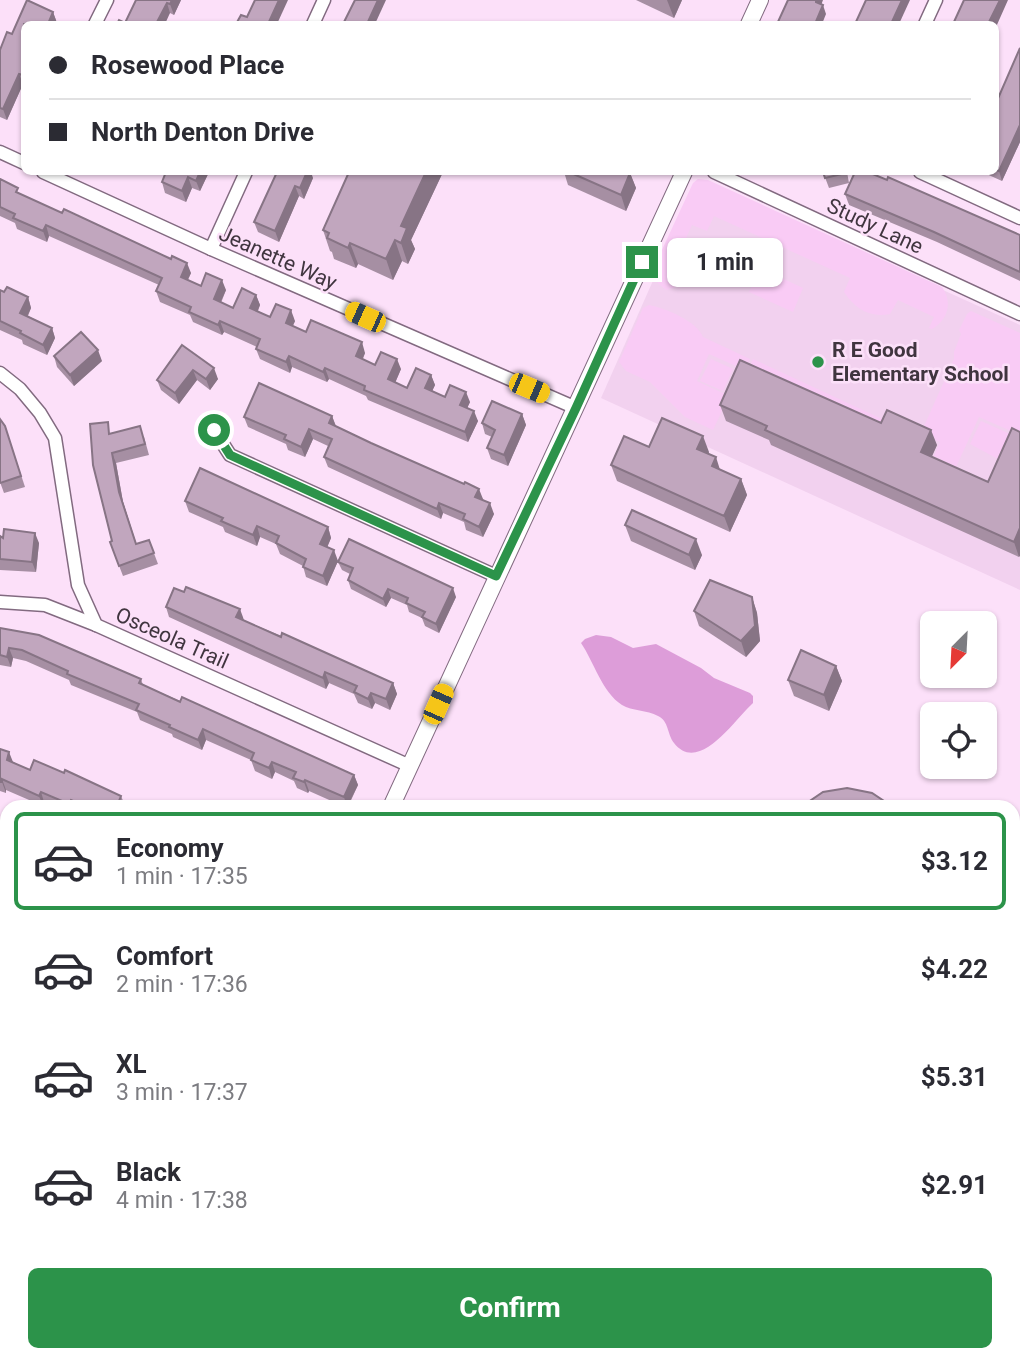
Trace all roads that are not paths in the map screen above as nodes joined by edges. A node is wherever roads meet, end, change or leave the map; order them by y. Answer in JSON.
{"nodes":[{"id":1,"x":107,"y":0,"type":"edge"},
{"id":2,"x":324,"y":0,"type":"edge"},
{"id":3,"x":760,"y":0,"type":"edge"},
{"id":4,"x":936,"y":0,"type":"edge"},
{"id":5,"x":96,"y":21,"type":"edge"},
{"id":6,"x":314,"y":21,"type":"edge"},
{"id":7,"x":750,"y":21,"type":"edge"},
{"id":8,"x":926,"y":21,"type":"edge"},
{"id":9,"x":0,"y":152,"type":"edge"},
{"id":10,"x":21,"y":162,"type":"edge"},
{"id":11,"x":50,"y":175,"type":"edge"},
{"id":12,"x":245,"y":175,"type":"edge"},
{"id":13,"x":683,"y":175,"type":"edge"},
{"id":14,"x":720,"y":175,"type":"edge"},
{"id":15,"x":927,"y":175,"type":"edge"},
{"id":16,"x":1019,"y":214,"type":"edge"},
{"id":17,"x":211,"y":249,"type":"junction"},
{"id":18,"x":1020,"y":314,"type":"edge"},
{"id":19,"x":0,"y":373,"type":"edge"},
{"id":20,"x":576,"y":408,"type":"junction"},
{"id":21,"x":214,"y":430,"type":"dead end"},
{"id":22,"x":496,"y":576,"type":"junction"},
{"id":23,"x":0,"y":602,"type":"edge"},
{"id":24,"x":96,"y":625,"type":"junction"},
{"id":25,"x":410,"y":766,"type":"junction"},
{"id":26,"x":394,"y":800,"type":"edge"}],
"edges":[{"from":1,"to":5,"type":"street"},
{"from":2,"to":6,"type":"street"},
{"from":3,"to":7,"type":"street"},
{"from":4,"to":8,"type":"street"},
{"from":9,"to":10,"type":"street"},
{"from":11,"to":17,"type":"street","name":"Jeanette Way"},
{"from":12,"to":17,"type":"street"},
{"from":13,"to":20,"type":"street"},
{"from":14,"to":18,"type":"street","name":"Study Lane"},
{"from":15,"to":16,"type":"street"},
{"from":17,"to":20,"type":"street","name":"Jeanette Way"},
{"from":19,"to":24,"type":"street","name":"Osceola Trail"},
{"from":20,"to":22,"type":"street"},
{"from":21,"to":22,"type":"street"},
{"from":22,"to":25,"type":"street"},
{"from":23,"to":24,"type":"street"},
{"from":24,"to":25,"type":"street","name":"Osceola Trail"},
{"from":25,"to":26,"type":"street"}]}
